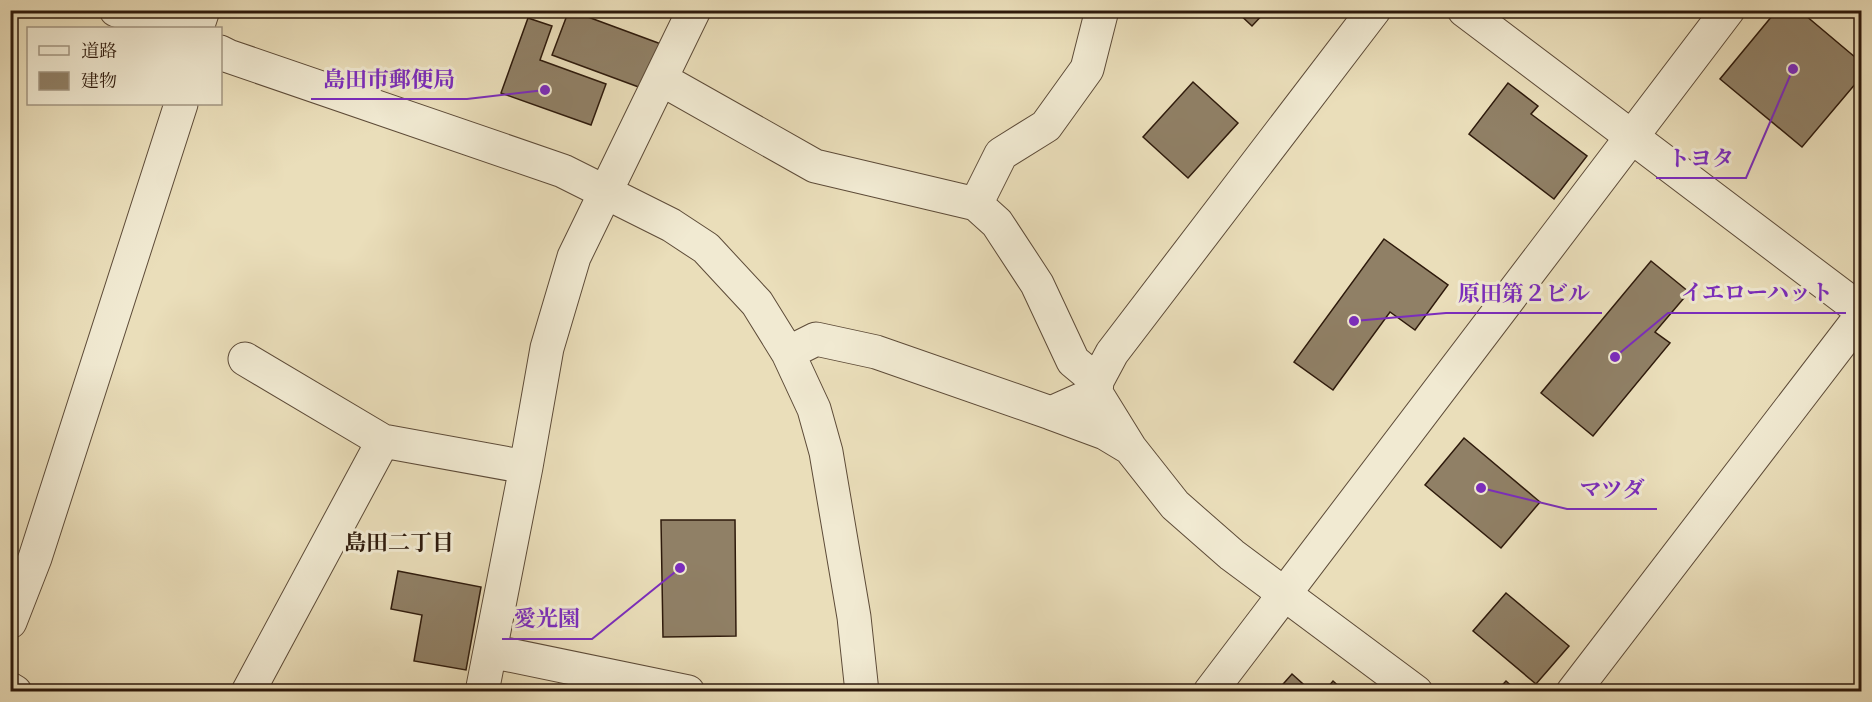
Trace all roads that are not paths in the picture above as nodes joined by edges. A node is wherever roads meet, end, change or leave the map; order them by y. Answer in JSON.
{"nodes":[{"id":1,"x":116,"y":10,"type":"edge"},
{"id":2,"x":202,"y":10,"type":"edge"},
{"id":3,"x":694,"y":10,"type":"edge"},
{"id":4,"x":1102,"y":10,"type":"edge"},
{"id":5,"x":1374,"y":10,"type":"edge"},
{"id":6,"x":1464,"y":10,"type":"edge"},
{"id":7,"x":1728,"y":10,"type":"edge"},
{"id":8,"x":174,"y":27,"type":"edge"},
{"id":9,"x":178,"y":27,"type":"edge"},
{"id":10,"x":222,"y":53,"type":"edge"},
{"id":11,"x":661,"y":80,"type":"junction"},
{"id":12,"x":181,"y":105,"type":"edge"},
{"id":13,"x":1632,"y":138,"type":"junction"},
{"id":14,"x":604,"y":192,"type":"junction"},
{"id":15,"x":976,"y":204,"type":"junction"},
{"id":16,"x":1862,"y":313,"type":"edge"},
{"id":17,"x":788,"y":353,"type":"junction"},
{"id":18,"x":245,"y":359,"type":"dead end"},
{"id":19,"x":1096,"y":387,"type":"junction"},
{"id":20,"x":1051,"y":413,"type":"junction"},
{"id":21,"x":383,"y":441,"type":"junction"},
{"id":22,"x":1130,"y":448,"type":"junction"},
{"id":23,"x":526,"y":467,"type":"junction"},
{"id":24,"x":1285,"y":593,"type":"junction"},
{"id":25,"x":10,"y":622,"type":"edge"},
{"id":26,"x":490,"y":651,"type":"junction"},
{"id":27,"x":10,"y":689,"type":"edge"},
{"id":28,"x":15,"y":692,"type":"edge"},
{"id":29,"x":248,"y":692,"type":"edge"},
{"id":30,"x":482,"y":692,"type":"edge"},
{"id":31,"x":687,"y":692,"type":"edge"},
{"id":32,"x":862,"y":692,"type":"edge"},
{"id":33,"x":1210,"y":692,"type":"edge"},
{"id":34,"x":1416,"y":692,"type":"edge"},
{"id":35,"x":1573,"y":692,"type":"edge"}],
"edges":[{"from":1,"to":8,"type":"street"},
{"from":2,"to":9,"type":"street"},
{"from":3,"to":11,"type":"street"},
{"from":4,"to":15,"type":"street"},
{"from":5,"to":19,"type":"street"},
{"from":6,"to":13,"type":"street"},
{"from":7,"to":13,"type":"street"},
{"from":10,"to":14,"type":"street"},
{"from":11,"to":14,"type":"street"},
{"from":11,"to":15,"type":"street"},
{"from":12,"to":25,"type":"street"},
{"from":13,"to":16,"type":"street"},
{"from":13,"to":24,"type":"street"},
{"from":14,"to":17,"type":"street"},
{"from":14,"to":23,"type":"street"},
{"from":15,"to":19,"type":"street"},
{"from":16,"to":35,"type":"street"},
{"from":17,"to":20,"type":"street"},
{"from":17,"to":32,"type":"street"},
{"from":18,"to":21,"type":"street"},
{"from":19,"to":20,"type":"street"},
{"from":19,"to":22,"type":"street"},
{"from":20,"to":22,"type":"street"},
{"from":21,"to":23,"type":"street"},
{"from":21,"to":29,"type":"street"},
{"from":22,"to":24,"type":"street"},
{"from":23,"to":26,"type":"street"},
{"from":24,"to":33,"type":"street"},
{"from":24,"to":34,"type":"street"},
{"from":26,"to":30,"type":"street"},
{"from":26,"to":31,"type":"street"},
{"from":27,"to":28,"type":"street"}]}
